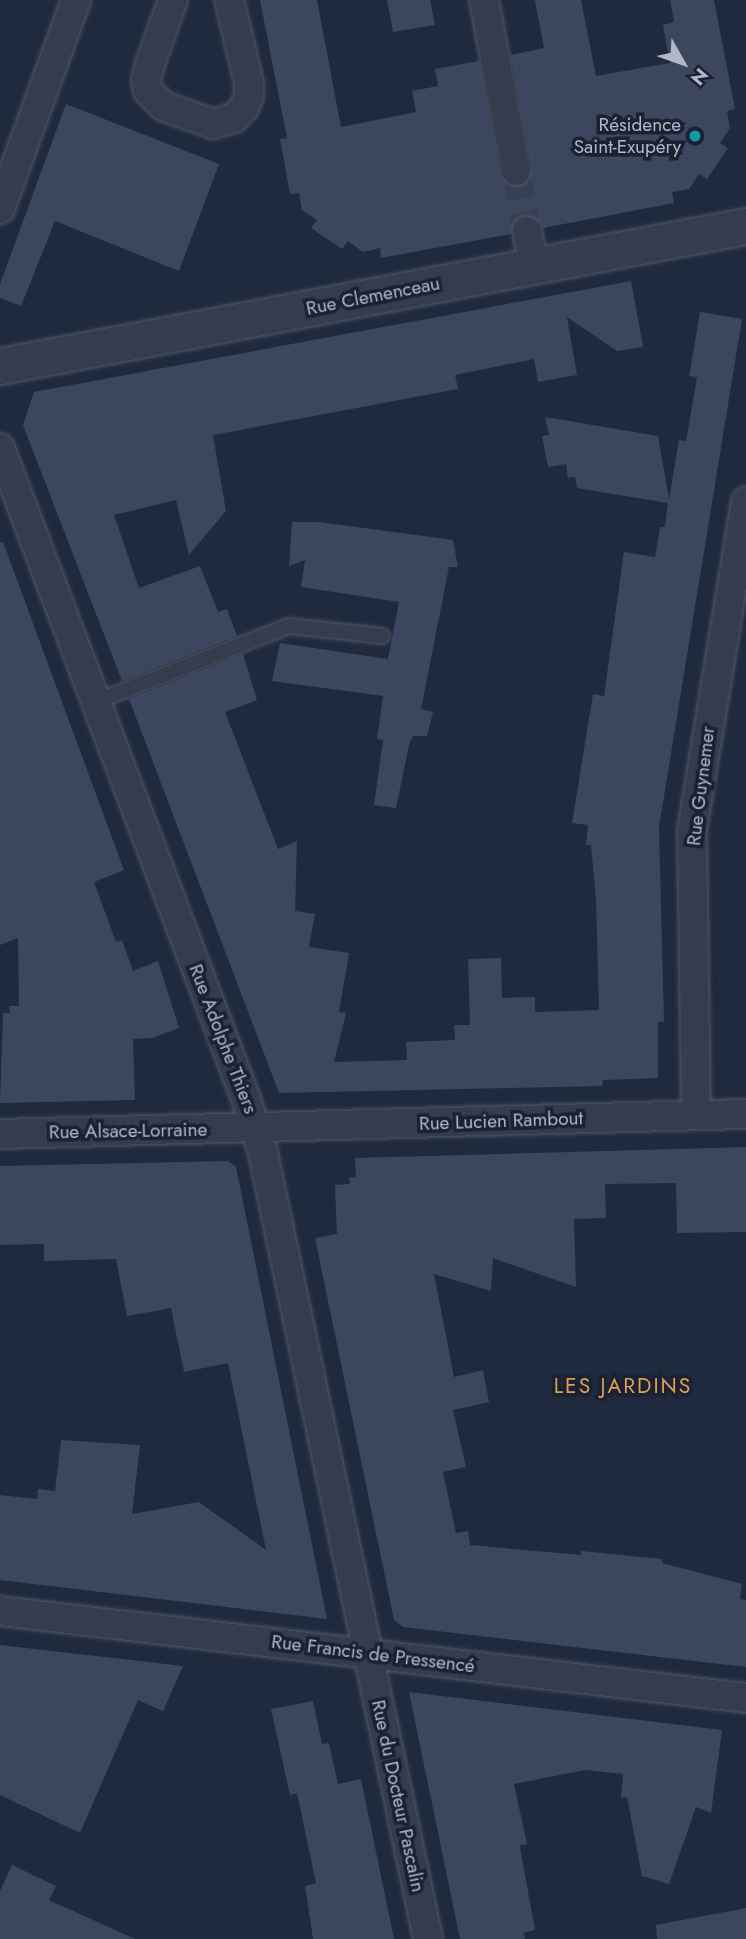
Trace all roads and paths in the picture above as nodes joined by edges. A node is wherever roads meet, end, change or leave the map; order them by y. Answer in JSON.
{"nodes":[{"id":1,"x":76,"y":0,"type":"edge"},
{"id":2,"x":173,"y":0,"type":"edge"},
{"id":3,"x":229,"y":0,"type":"edge"},
{"id":4,"x":484,"y":0,"type":"edge"},
{"id":5,"x":516,"y":171,"type":"tunnel mouth"},
{"id":6,"x":0,"y":209,"type":"edge"},
{"id":7,"x":746,"y":226,"type":"edge"},
{"id":8,"x":527,"y":231,"type":"tunnel mouth"},
{"id":9,"x":534,"y":266,"type":"junction"},
{"id":10,"x":0,"y":366,"type":"edge"},
{"id":11,"x":0,"y":448,"type":"edge"},
{"id":12,"x":746,"y":501,"type":"edge"},
{"id":13,"x":382,"y":636,"type":"dead end"},
{"id":14,"x":95,"y":702,"type":"junction"},
{"id":15,"x":746,"y":1114,"type":"edge"},
{"id":16,"x":696,"y":1115,"type":"junction"},
{"id":17,"x":256,"y":1128,"type":"junction"},
{"id":18,"x":0,"y":1134,"type":"edge"},
{"id":19,"x":0,"y":1611,"type":"edge"},
{"id":20,"x":369,"y":1653,"type":"junction"},
{"id":21,"x":746,"y":1698,"type":"edge"},
{"id":22,"x":428,"y":1939,"type":"edge"}],
"edges":[{"from":1,"to":6,"type":"street"},
{"from":2,"to":3,"type":"street"},
{"from":4,"to":5,"type":"street"},
{"from":7,"to":9,"type":"street","name":"Rue Clemenceau"},
{"from":8,"to":9,"type":"street"},
{"from":9,"to":10,"type":"street","name":"Rue Clemenceau"},
{"from":11,"to":14,"type":"street","name":"Rue Adolphe Thiers"},
{"from":12,"to":16,"type":"street","name":"Rue Guynemer"},
{"from":13,"to":14,"type":"lane"},
{"from":14,"to":17,"type":"street","name":"Rue Adolphe Thiers"},
{"from":15,"to":16,"type":"street","name":"Rue Lucien Rambout"},
{"from":16,"to":17,"type":"street","name":"Rue Lucien Rambout"},
{"from":17,"to":18,"type":"street","name":"Rue Alsace-Lorraine"},
{"from":17,"to":20,"type":"street","name":"Rue Adolphe Thiers"},
{"from":19,"to":20,"type":"street","name":"Rue Francis de Pressencé"},
{"from":20,"to":21,"type":"street","name":"Rue Francis de Pressencé"},
{"from":20,"to":22,"type":"street","name":"Rue du Docteur Pascalin"}]}
